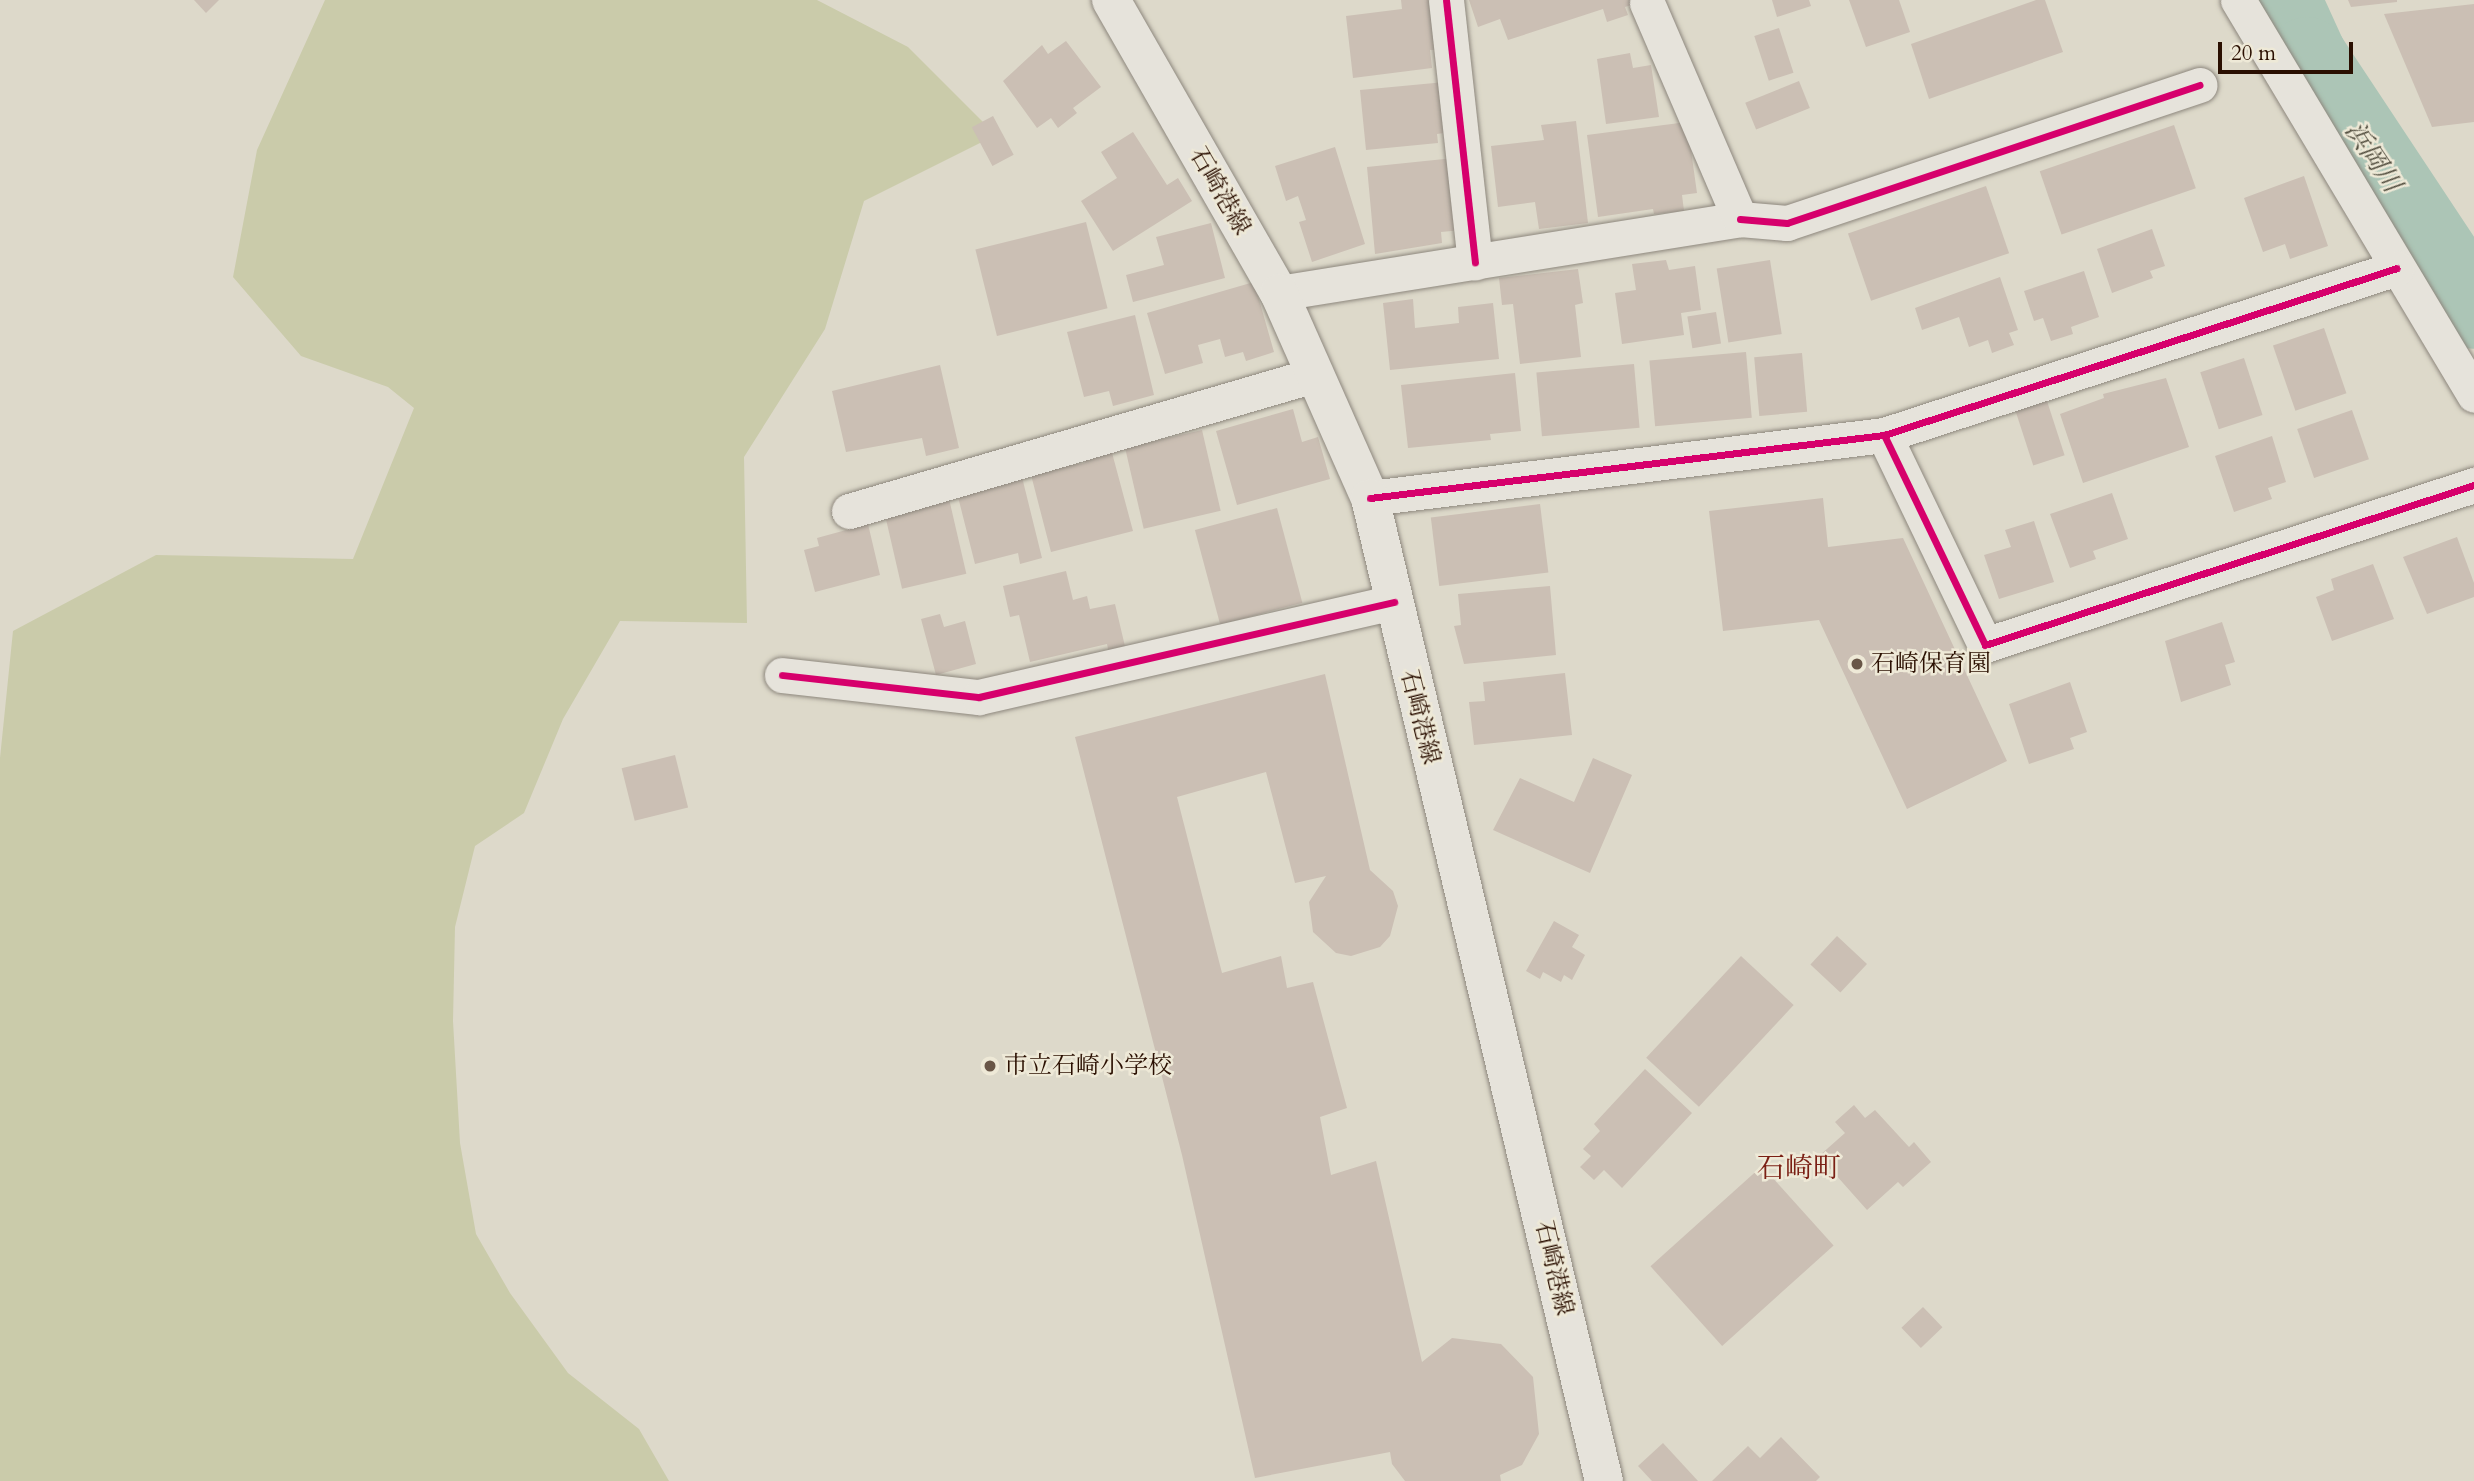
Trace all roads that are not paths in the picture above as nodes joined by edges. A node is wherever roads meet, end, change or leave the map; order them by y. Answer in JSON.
{"nodes":[{"id":1,"x":1111,"y":0,"type":"edge"},
{"id":2,"x":1446,"y":0,"type":"edge"},
{"id":3,"x":2238,"y":0,"type":"edge"},
{"id":4,"x":1650,"y":1,"type":"edge"},
{"id":5,"x":2200,"y":85,"type":"dead end"},
{"id":6,"x":1740,"y":219,"type":"junction"},
{"id":7,"x":1475,"y":262,"type":"junction"},
{"id":8,"x":2397,"y":268,"type":"junction"},
{"id":9,"x":1279,"y":293,"type":"junction"},
{"id":10,"x":1315,"y":375,"type":"junction"},
{"id":11,"x":2474,"y":395,"type":"edge"},
{"id":12,"x":1884,"y":435,"type":"junction"},
{"id":13,"x":2474,"y":485,"type":"edge"},
{"id":14,"x":1370,"y":498,"type":"junction"},
{"id":15,"x":849,"y":511,"type":"dead end"},
{"id":16,"x":1394,"y":602,"type":"junction"},
{"id":17,"x":782,"y":675,"type":"dead end"},
{"id":18,"x":1608,"y":1477,"type":"edge"}],
"edges":[{"from":1,"to":9,"type":"main road","name":"石崎港線"},
{"from":2,"to":7,"type":"street"},
{"from":3,"to":8,"type":"street"},
{"from":4,"to":6,"type":"street"},
{"from":5,"to":6,"type":"street"},
{"from":6,"to":7,"type":"street"},
{"from":7,"to":9,"type":"street"},
{"from":8,"to":11,"type":"street"},
{"from":8,"to":12,"type":"street"},
{"from":9,"to":10,"type":"main road","name":"石崎港線"},
{"from":10,"to":14,"type":"main road","name":"石崎港線"},
{"from":10,"to":15,"type":"street"},
{"from":12,"to":13,"type":"street"},
{"from":12,"to":14,"type":"street"},
{"from":14,"to":16,"type":"main road","name":"石崎港線"},
{"from":16,"to":17,"type":"street"},
{"from":16,"to":18,"type":"main road","name":"石崎港線"}]}
